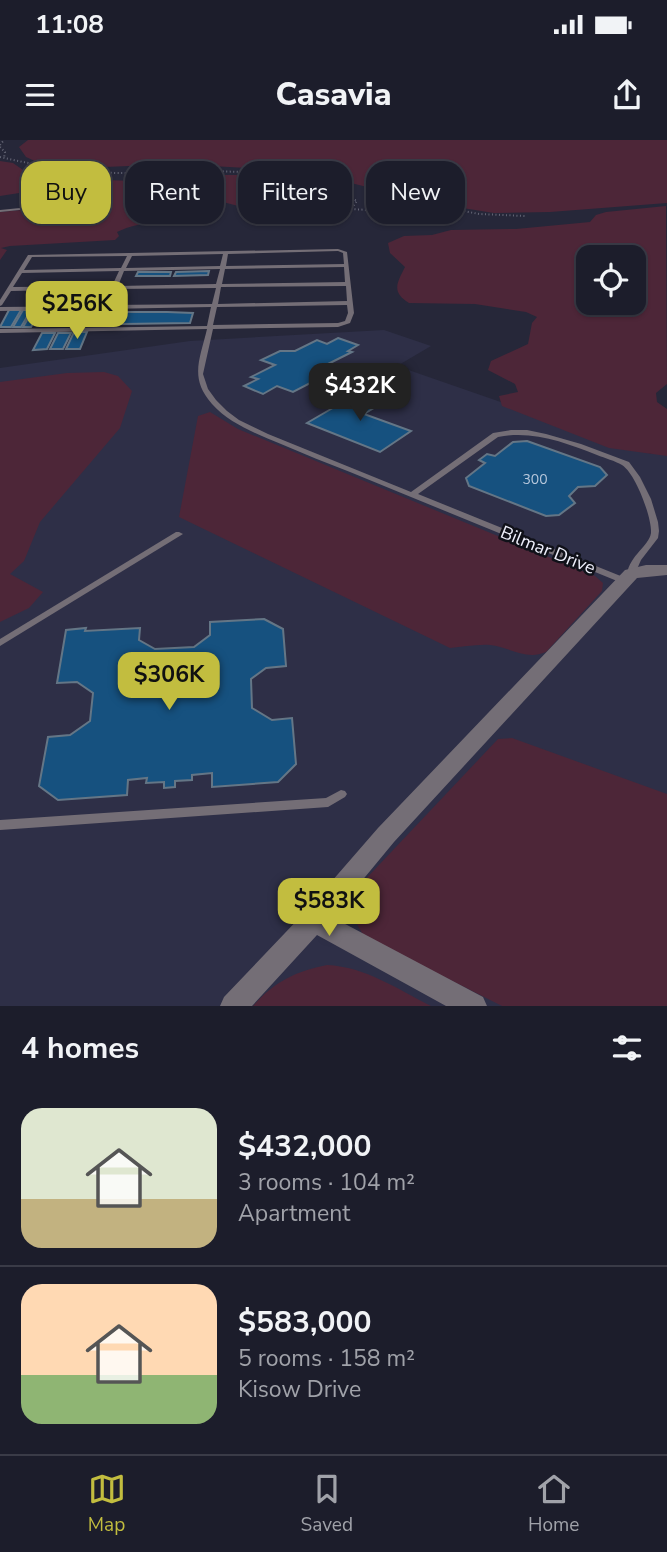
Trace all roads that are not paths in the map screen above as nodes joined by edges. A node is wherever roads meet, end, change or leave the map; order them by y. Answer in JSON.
{"nodes":[{"id":1,"x":21,"y":209,"type":"edge"},
{"id":2,"x":0,"y":211,"type":"edge"},
{"id":3,"x":226,"y":252,"type":"junction"},
{"id":4,"x":130,"y":254,"type":"junction"},
{"id":5,"x":346,"y":265,"type":"junction"},
{"id":6,"x":223,"y":268,"type":"junction"},
{"id":7,"x":123,"y":270,"type":"junction"},
{"id":8,"x":19,"y":272,"type":"junction"},
{"id":9,"x":348,"y":284,"type":"junction"},
{"id":10,"x":219,"y":285,"type":"junction"},
{"id":11,"x":115,"y":287,"type":"junction"},
{"id":12,"x":9,"y":289,"type":"junction"},
{"id":13,"x":215,"y":303,"type":"junction"},
{"id":14,"x":350,"y":303,"type":"junction"},
{"id":15,"x":0,"y":306,"type":"edge"},
{"id":16,"x":105,"y":307,"type":"junction"},
{"id":17,"x":209,"y":328,"type":"junction"},
{"id":18,"x":0,"y":331,"type":"edge"},
{"id":19,"x":412,"y":495,"type":"junction"},
{"id":20,"x":179,"y":534,"type":"dead end"},
{"id":21,"x":667,"y":570,"type":"edge"},
{"id":22,"x":628,"y":577,"type":"junction"},
{"id":23,"x":0,"y":643,"type":"edge"},
{"id":24,"x":341,"y":794,"type":"dead end"},
{"id":25,"x":0,"y":825,"type":"edge"},
{"id":26,"x":314,"y":920,"type":"junction"},
{"id":27,"x":234,"y":1006,"type":"edge"},
{"id":28,"x":473,"y":1006,"type":"edge"}],
"edges":[{"from":1,"to":2,"type":"lane"},
{"from":3,"to":4,"type":"lane"},
{"from":3,"to":5,"type":"lane"},
{"from":3,"to":6,"type":"lane","name":"Bilmar Drive"},
{"from":4,"to":7,"type":"lane"},
{"from":4,"to":8,"type":"lane"},
{"from":5,"to":6,"type":"lane"},
{"from":5,"to":9,"type":"lane"},
{"from":6,"to":7,"type":"lane"},
{"from":6,"to":10,"type":"lane","name":"Bilmar Drive"},
{"from":7,"to":8,"type":"lane"},
{"from":7,"to":11,"type":"lane"},
{"from":8,"to":12,"type":"lane"},
{"from":9,"to":10,"type":"lane"},
{"from":9,"to":14,"type":"lane"},
{"from":10,"to":11,"type":"lane"},
{"from":10,"to":13,"type":"lane","name":"Bilmar Drive"},
{"from":11,"to":12,"type":"lane"},
{"from":11,"to":16,"type":"lane"},
{"from":12,"to":15,"type":"lane"},
{"from":13,"to":14,"type":"lane"},
{"from":13,"to":16,"type":"lane"},
{"from":13,"to":17,"type":"lane","name":"Bilmar Drive"},
{"from":14,"to":17,"type":"lane"},
{"from":15,"to":16,"type":"lane"},
{"from":17,"to":18,"type":"lane"},
{"from":17,"to":19,"type":"lane","name":"Bilmar Drive"},
{"from":19,"to":22,"type":"lane","name":"Bilmar Drive"},
{"from":19,"to":22,"type":"lane"},
{"from":20,"to":23,"type":"lane"},
{"from":21,"to":22,"type":"street"},
{"from":22,"to":26,"type":"street"},
{"from":24,"to":25,"type":"lane"},
{"from":26,"to":27,"type":"street"},
{"from":26,"to":28,"type":"street"}]}
